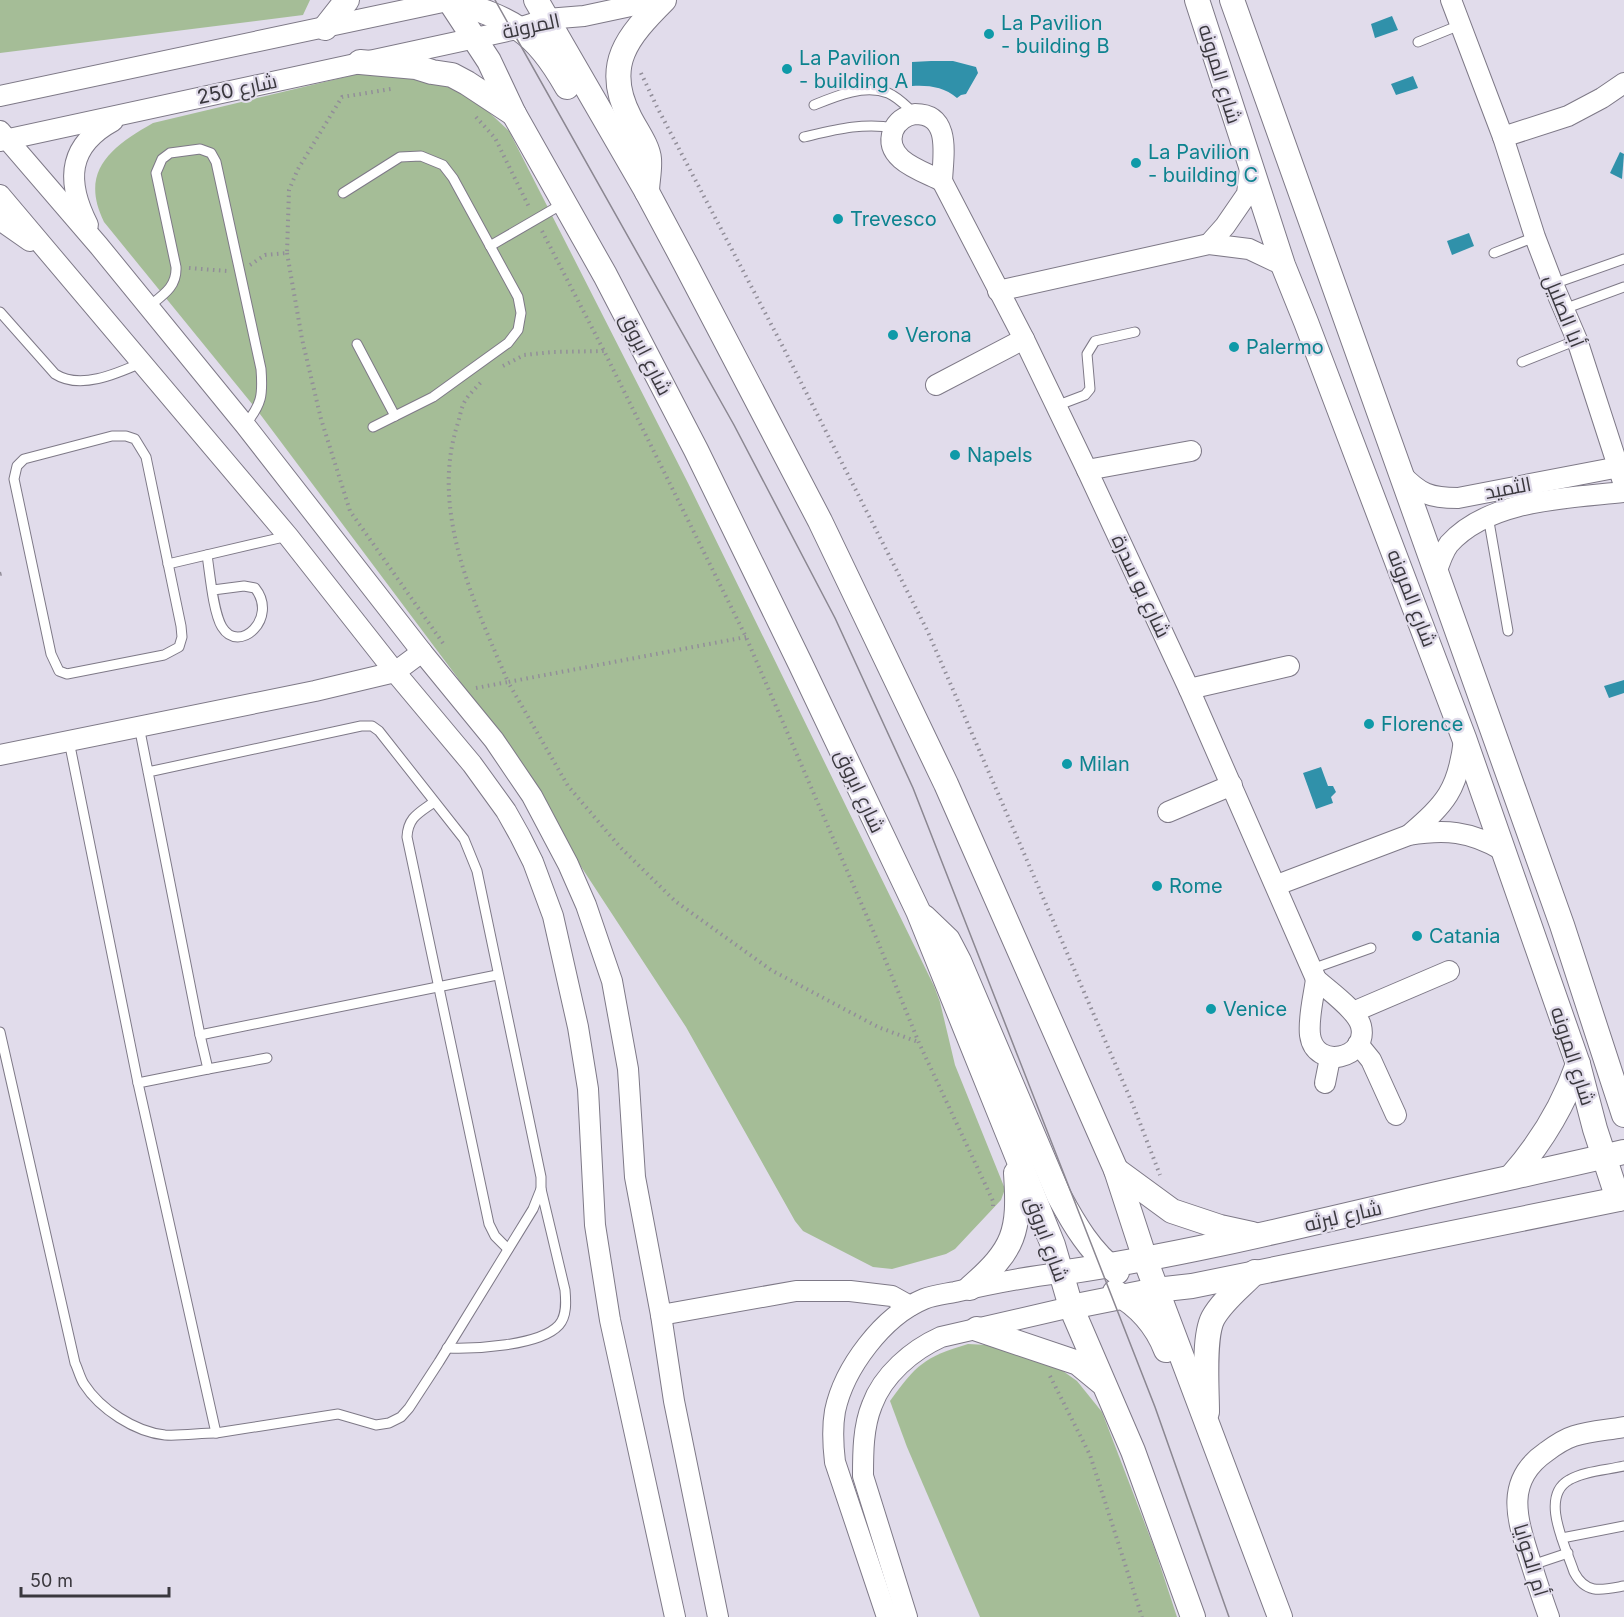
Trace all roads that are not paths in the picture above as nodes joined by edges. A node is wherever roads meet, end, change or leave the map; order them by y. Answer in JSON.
{"nodes":[{"id":1,"x":347,"y":0,"type":"edge"},
{"id":2,"x":450,"y":0,"type":"edge"},
{"id":3,"x":496,"y":0,"type":"edge"},
{"id":4,"x":659,"y":0,"type":"edge"},
{"id":5,"x":664,"y":0,"type":"edge"},
{"id":6,"x":1197,"y":0,"type":"edge"},
{"id":7,"x":1232,"y":0,"type":"edge"},
{"id":8,"x":1452,"y":0,"type":"edge"},
{"id":9,"x":541,"y":10,"type":"edge"},
{"id":10,"x":1460,"y":25,"type":"junction"},
{"id":11,"x":325,"y":28,"type":"junction"},
{"id":12,"x":518,"y":28,"type":"junction"},
{"id":13,"x":474,"y":38,"type":"junction"},
{"id":14,"x":1418,"y":42,"type":"dead end"},
{"id":15,"x":360,"y":62,"type":"junction"},
{"id":16,"x":1624,"y":83,"type":"edge"},
{"id":17,"x":0,"y":96,"type":"edge"},
{"id":18,"x":814,"y":105,"type":"dead end"},
{"id":19,"x":142,"y":110,"type":"junction"},
{"id":20,"x":514,"y":114,"type":"junction"},
{"id":21,"x":915,"y":114,"type":"junction"},
{"id":22,"x":894,"y":128,"type":"junction"},
{"id":23,"x":2,"y":137,"type":"edge"},
{"id":24,"x":804,"y":137,"type":"dead end"},
{"id":25,"x":1503,"y":137,"type":"junction"},
{"id":26,"x":1250,"y":168,"type":"junction"},
{"id":27,"x":942,"y":181,"type":"junction"},
{"id":28,"x":646,"y":192,"type":"junction"},
{"id":29,"x":343,"y":193,"type":"dead end"},
{"id":30,"x":0,"y":195,"type":"edge"},
{"id":31,"x":564,"y":203,"type":"junction"},
{"id":32,"x":0,"y":220,"type":"edge"},
{"id":33,"x":1535,"y":237,"type":"junction"},
{"id":34,"x":1209,"y":244,"type":"junction"},
{"id":35,"x":99,"y":246,"type":"junction"},
{"id":36,"x":490,"y":246,"type":"junction"},
{"id":37,"x":1494,"y":253,"type":"dead end"},
{"id":38,"x":1624,"y":259,"type":"edge"},
{"id":39,"x":56,"y":260,"type":"junction"},
{"id":40,"x":685,"y":262,"type":"junction"},
{"id":41,"x":1282,"y":265,"type":"junction"},
{"id":42,"x":1553,"y":284,"type":"junction"},
{"id":43,"x":1624,"y":287,"type":"edge"},
{"id":44,"x":998,"y":291,"type":"junction"},
{"id":45,"x":148,"y":307,"type":"junction"},
{"id":46,"x":1564,"y":309,"type":"junction"},
{"id":47,"x":0,"y":312,"type":"edge"},
{"id":48,"x":1135,"y":332,"type":"dead end"},
{"id":49,"x":1024,"y":339,"type":"junction"},
{"id":50,"x":1577,"y":340,"type":"junction"},
{"id":51,"x":357,"y":344,"type":"dead end"},
{"id":52,"x":1522,"y":362,"type":"dead end"},
{"id":53,"x":141,"y":363,"type":"junction"},
{"id":54,"x":936,"y":385,"type":"dead end"},
{"id":55,"x":1056,"y":406,"type":"junction"},
{"id":56,"x":395,"y":416,"type":"junction"},
{"id":57,"x":245,"y":425,"type":"junction"},
{"id":58,"x":373,"y":427,"type":"dead end"},
{"id":59,"x":1191,"y":450,"type":"dead end"},
{"id":60,"x":1087,"y":470,"type":"junction"},
{"id":61,"x":1399,"y":472,"type":"junction"},
{"id":62,"x":1622,"y":473,"type":"edge"},
{"id":63,"x":1624,"y":492,"type":"edge"},
{"id":64,"x":1488,"y":516,"type":"junction"},
{"id":65,"x":288,"y":536,"type":"junction"},
{"id":66,"x":207,"y":555,"type":"junction"},
{"id":67,"x":168,"y":564,"type":"junction"},
{"id":68,"x":1436,"y":574,"type":"junction"},
{"id":69,"x":213,"y":590,"type":"junction"},
{"id":70,"x":1508,"y":631,"type":"dead end"},
{"id":71,"x":422,"y":652,"type":"junction"},
{"id":72,"x":1289,"y":666,"type":"dead end"},
{"id":73,"x":395,"y":672,"type":"junction"},
{"id":74,"x":1189,"y":689,"type":"junction"},
{"id":75,"x":139,"y":726,"type":"junction"},
{"id":76,"x":1464,"y":738,"type":"junction"},
{"id":77,"x":69,"y":741,"type":"junction"},
{"id":78,"x":0,"y":755,"type":"edge"},
{"id":79,"x":148,"y":772,"type":"junction"},
{"id":80,"x":1232,"y":786,"type":"junction"},
{"id":81,"x":434,"y":802,"type":"junction"},
{"id":82,"x":1168,"y":812,"type":"dead end"},
{"id":83,"x":1409,"y":835,"type":"junction"},
{"id":84,"x":1502,"y":850,"type":"junction"},
{"id":85,"x":1276,"y":885,"type":"junction"},
{"id":86,"x":918,"y":911,"type":"junction"},
{"id":87,"x":1371,"y":948,"type":"dead end"},
{"id":88,"x":1449,"y":971,"type":"dead end"},
{"id":89,"x":1314,"y":974,"type":"junction"},
{"id":90,"x":497,"y":975,"type":"junction"},
{"id":91,"x":438,"y":987,"type":"junction"},
{"id":92,"x":1353,"y":1012,"type":"junction"},
{"id":93,"x":0,"y":1032,"type":"edge"},
{"id":94,"x":200,"y":1035,"type":"junction"},
{"id":95,"x":1358,"y":1044,"type":"junction"},
{"id":96,"x":267,"y":1058,"type":"dead end"},
{"id":97,"x":1330,"y":1058,"type":"junction"},
{"id":98,"x":1578,"y":1064,"type":"junction"},
{"id":99,"x":208,"y":1069,"type":"junction"},
{"id":100,"x":1617,"y":1075,"type":"edge"},
{"id":101,"x":138,"y":1083,"type":"junction"},
{"id":102,"x":1325,"y":1083,"type":"dead end"},
{"id":103,"x":1396,"y":1114,"type":"dead end"},
{"id":104,"x":1624,"y":1115,"type":"edge"},
{"id":105,"x":1014,"y":1152,"type":"junction"},
{"id":106,"x":1614,"y":1155,"type":"edge"},
{"id":107,"x":1116,"y":1170,"type":"junction"},
{"id":108,"x":1511,"y":1177,"type":"junction"},
{"id":109,"x":541,"y":1189,"type":"junction"},
{"id":110,"x":1621,"y":1198,"type":"edge"},
{"id":111,"x":1260,"y":1236,"type":"junction"},
{"id":112,"x":508,"y":1249,"type":"junction"},
{"id":113,"x":1145,"y":1259,"type":"junction"},
{"id":114,"x":1108,"y":1265,"type":"junction"},
{"id":115,"x":1255,"y":1272,"type":"junction"},
{"id":116,"x":1060,"y":1273,"type":"junction"},
{"id":117,"x":970,"y":1288,"type":"junction"},
{"id":118,"x":1156,"y":1290,"type":"junction"},
{"id":119,"x":1124,"y":1297,"type":"junction"},
{"id":120,"x":910,"y":1306,"type":"junction"},
{"id":121,"x":1071,"y":1307,"type":"junction"},
{"id":122,"x":661,"y":1315,"type":"junction"},
{"id":123,"x":976,"y":1329,"type":"junction"},
{"id":124,"x":447,"y":1348,"type":"junction"},
{"id":125,"x":1103,"y":1384,"type":"junction"},
{"id":126,"x":1624,"y":1426,"type":"edge"},
{"id":127,"x":1207,"y":1428,"type":"junction"},
{"id":128,"x":216,"y":1433,"type":"junction"},
{"id":129,"x":1624,"y":1466,"type":"edge"},
{"id":130,"x":1244,"y":1521,"type":"junction"},
{"id":131,"x":1624,"y":1526,"type":"edge"},
{"id":132,"x":1562,"y":1538,"type":"junction"},
{"id":133,"x":1568,"y":1553,"type":"junction"},
{"id":134,"x":1532,"y":1565,"type":"junction"},
{"id":135,"x":1624,"y":1586,"type":"edge"},
{"id":136,"x":675,"y":1617,"type":"edge"},
{"id":137,"x":718,"y":1617,"type":"edge"},
{"id":138,"x":886,"y":1617,"type":"edge"},
{"id":139,"x":907,"y":1617,"type":"edge"},
{"id":140,"x":1193,"y":1617,"type":"edge"},
{"id":141,"x":1280,"y":1617,"type":"edge"},
{"id":142,"x":1549,"y":1617,"type":"edge"}],
"edges":[{"from":1,"to":11,"type":"street"},
{"from":2,"to":11,"type":"street"},
{"from":2,"to":12,"type":"street"},
{"from":2,"to":13,"type":"street","name":"شارع ابروق"},
{"from":3,"to":9,"type":"street"},
{"from":4,"to":9,"type":"street","name":"المرونة"},
{"from":5,"to":28,"type":"street"},
{"from":6,"to":26,"type":"street","name":"شارع المرونه"},
{"from":7,"to":61,"type":"street","name":"شارع المرونه"},
{"from":8,"to":10,"type":"street","name":"أبا الصليل"},
{"from":9,"to":12,"type":"street","name":"المرونة"},
{"from":9,"to":28,"type":"street"},
{"from":10,"to":14,"type":"lane"},
{"from":10,"to":25,"type":"street","name":"أبا الصليل"},
{"from":11,"to":17,"type":"street"},
{"from":12,"to":13,"type":"street","name":"المرونة"},
{"from":12,"to":40,"type":"street"},
{"from":13,"to":15,"type":"street","name":"شارع 250"},
{"from":13,"to":20,"type":"street","name":"شارع ابروق"},
{"from":15,"to":19,"type":"street","name":"شارع 250"},
{"from":15,"to":20,"type":"street"},
{"from":16,"to":25,"type":"street"},
{"from":18,"to":21,"type":"lane"},
{"from":19,"to":23,"type":"street","name":"شارع 250"},
{"from":19,"to":35,"type":"street"},
{"from":20,"to":31,"type":"street","name":"شارع ابروق"},
{"from":21,"to":22,"type":"street"},
{"from":21,"to":27,"type":"street","name":"شارع بو سدرة"},
{"from":22,"to":24,"type":"lane"},
{"from":22,"to":27,"type":"street"},
{"from":23,"to":35,"type":"street"},
{"from":25,"to":33,"type":"street","name":"أبا الصليل"},
{"from":26,"to":34,"type":"street"},
{"from":26,"to":41,"type":"street","name":"شارع المرونه"},
{"from":27,"to":44,"type":"street","name":"شارع بو سدرة"},
{"from":28,"to":40,"type":"street"},
{"from":29,"to":36,"type":"lane"},
{"from":30,"to":39,"type":"street"},
{"from":31,"to":36,"type":"lane"},
{"from":31,"to":86,"type":"street","name":"شارع ابروق"},
{"from":32,"to":39,"type":"street"},
{"from":33,"to":37,"type":"lane"},
{"from":33,"to":42,"type":"street","name":"أبا الصليل"},
{"from":34,"to":41,"type":"street"},
{"from":34,"to":44,"type":"street"},
{"from":35,"to":45,"type":"street"},
{"from":36,"to":56,"type":"lane"},
{"from":38,"to":42,"type":"lane"},
{"from":39,"to":53,"type":"street"},
{"from":40,"to":107,"type":"street"},
{"from":41,"to":76,"type":"street","name":"شارع المرونه"},
{"from":42,"to":46,"type":"street","name":"أبا الصليل"},
{"from":43,"to":46,"type":"lane"},
{"from":44,"to":49,"type":"street","name":"شارع بو سدرة"},
{"from":45,"to":57,"type":"street"},
{"from":45,"to":57,"type":"lane"},
{"from":46,"to":50,"type":"street","name":"أبا الصليل"},
{"from":47,"to":53,"type":"lane"},
{"from":48,"to":55,"type":"lane"},
{"from":49,"to":54,"type":"street"},
{"from":49,"to":55,"type":"street","name":"شارع بو سدرة"},
{"from":50,"to":52,"type":"lane"},
{"from":50,"to":62,"type":"street","name":"أبا الصليل"},
{"from":51,"to":56,"type":"lane"},
{"from":53,"to":65,"type":"street"},
{"from":55,"to":60,"type":"street","name":"شارع بو سدرة"},
{"from":56,"to":58,"type":"lane"},
{"from":57,"to":71,"type":"street"},
{"from":59,"to":60,"type":"street"},
{"from":60,"to":74,"type":"street","name":"شارع بو سدرة"},
{"from":61,"to":62,"type":"street","name":"الثميد"},
{"from":61,"to":68,"type":"street","name":"شارع المرونه"},
{"from":63,"to":64,"type":"street","name":"الثميد"},
{"from":64,"to":68,"type":"street","name":"الثميد"},
{"from":64,"to":70,"type":"lane"},
{"from":65,"to":66,"type":"lane"},
{"from":65,"to":73,"type":"street"},
{"from":66,"to":67,"type":"lane"},
{"from":66,"to":69,"type":"lane"},
{"from":67,"to":67,"type":"lane"},
{"from":68,"to":100,"type":"street","name":"شارع المرونه"},
{"from":69,"to":69,"type":"lane"},
{"from":71,"to":73,"type":"street"},
{"from":71,"to":122,"type":"street"},
{"from":72,"to":74,"type":"street"},
{"from":73,"to":75,"type":"street"},
{"from":73,"to":136,"type":"street"},
{"from":74,"to":80,"type":"street","name":"شارع بو سدرة"},
{"from":75,"to":77,"type":"street"},
{"from":75,"to":79,"type":"lane"},
{"from":76,"to":83,"type":"street"},
{"from":76,"to":84,"type":"street","name":"شارع المرونه"},
{"from":77,"to":78,"type":"street"},
{"from":77,"to":101,"type":"lane"},
{"from":79,"to":81,"type":"lane"},
{"from":79,"to":94,"type":"lane"},
{"from":80,"to":82,"type":"street"},
{"from":80,"to":85,"type":"street","name":"شارع بو سدرة"},
{"from":81,"to":90,"type":"lane"},
{"from":81,"to":91,"type":"lane"},
{"from":83,"to":84,"type":"street"},
{"from":83,"to":85,"type":"street"},
{"from":84,"to":98,"type":"street","name":"شارع المرونه"},
{"from":85,"to":89,"type":"street","name":"شارع بو سدرة"},
{"from":86,"to":105,"type":"street","name":"شارع ابروق"},
{"from":86,"to":114,"type":"street"},
{"from":87,"to":89,"type":"lane"},
{"from":88,"to":92,"type":"street"},
{"from":89,"to":92,"type":"street","name":"شارع بو سدرة"},
{"from":89,"to":97,"type":"street","name":"شارع بو سدرة"},
{"from":90,"to":91,"type":"lane"},
{"from":90,"to":109,"type":"lane"},
{"from":91,"to":94,"type":"lane"},
{"from":91,"to":112,"type":"lane"},
{"from":92,"to":95,"type":"street"},
{"from":93,"to":128,"type":"lane"},
{"from":94,"to":99,"type":"lane"},
{"from":95,"to":97,"type":"street"},
{"from":95,"to":103,"type":"street"},
{"from":96,"to":99,"type":"lane"},
{"from":97,"to":102,"type":"street"},
{"from":98,"to":106,"type":"street","name":"شارع المرونه"},
{"from":98,"to":108,"type":"street"},
{"from":99,"to":101,"type":"lane"},
{"from":100,"to":104,"type":"street","name":"شارع المرونه"},
{"from":101,"to":128,"type":"lane"},
{"from":105,"to":116,"type":"street","name":"شارع ابروق"},
{"from":105,"to":117,"type":"street"},
{"from":106,"to":108,"type":"street","name":"شارع لبرثه"},
{"from":106,"to":110,"type":"street","name":"شارع المرونه"},
{"from":107,"to":111,"type":"street"},
{"from":107,"to":113,"type":"street"},
{"from":108,"to":111,"type":"street","name":"شارع لبرثه"},
{"from":109,"to":112,"type":"lane"},
{"from":109,"to":124,"type":"lane"},
{"from":110,"to":115,"type":"street","name":"شارع لبرثه"},
{"from":111,"to":113,"type":"street","name":"شارع لبرثه"},
{"from":112,"to":124,"type":"lane"},
{"from":113,"to":114,"type":"street","name":"شارع لبرثه"},
{"from":113,"to":118,"type":"street"},
{"from":114,"to":116,"type":"street","name":"شارع لبرثه"},
{"from":114,"to":118,"type":"street"},
{"from":115,"to":118,"type":"street","name":"شارع لبرثه"},
{"from":115,"to":127,"type":"street"},
{"from":116,"to":117,"type":"street"},
{"from":116,"to":119,"type":"street"},
{"from":116,"to":121,"type":"street","name":"شارع ابروق"},
{"from":117,"to":120,"type":"street"},
{"from":118,"to":119,"type":"street","name":"شارع لبرثه"},
{"from":118,"to":127,"type":"street"},
{"from":119,"to":121,"type":"street","name":"شارع لبرثه"},
{"from":119,"to":130,"type":"street"},
{"from":120,"to":122,"type":"street"},
{"from":120,"to":138,"type":"street"},
{"from":121,"to":123,"type":"street"},
{"from":121,"to":125,"type":"street","name":"شارع ابروق"},
{"from":122,"to":137,"type":"street"},
{"from":123,"to":125,"type":"street"},
{"from":123,"to":139,"type":"street"},
{"from":124,"to":128,"type":"lane"},
{"from":125,"to":140,"type":"street","name":"شارع ابروق"},
{"from":126,"to":134,"type":"street","name":"أم الحوايا"},
{"from":127,"to":130,"type":"street"},
{"from":129,"to":132,"type":"lane"},
{"from":130,"to":141,"type":"street"},
{"from":131,"to":132,"type":"lane"},
{"from":132,"to":133,"type":"lane"},
{"from":133,"to":134,"type":"lane"},
{"from":133,"to":135,"type":"lane"},
{"from":134,"to":142,"type":"street","name":"أم الحوايا"}]}
